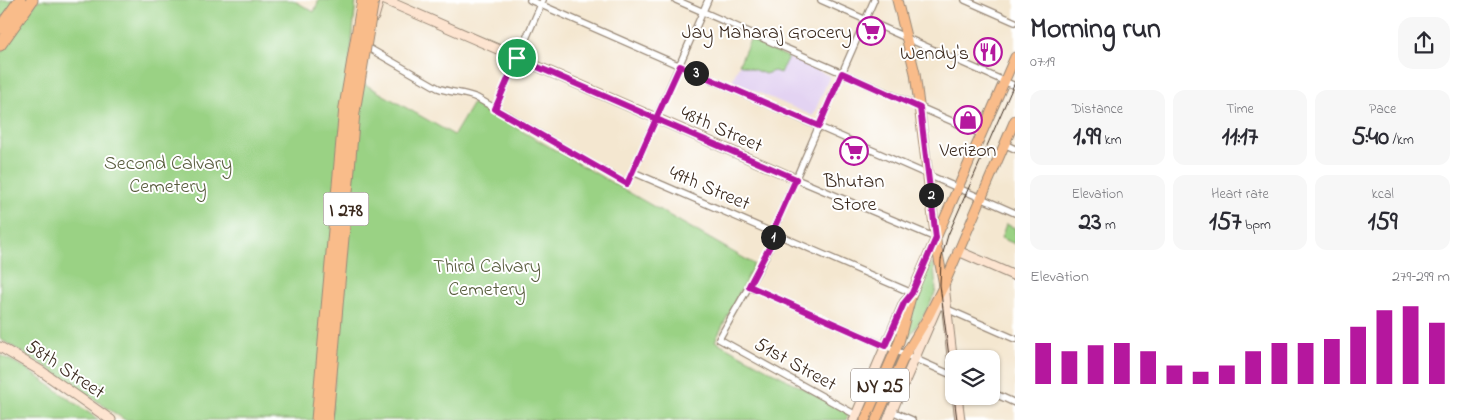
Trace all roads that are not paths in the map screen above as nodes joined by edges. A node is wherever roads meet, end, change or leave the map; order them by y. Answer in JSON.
{"nodes":[{"id":1,"x":22,"y":0,"type":"edge"},
{"id":2,"x":30,"y":0,"type":"edge"},
{"id":3,"x":359,"y":0,"type":"edge"},
{"id":4,"x":363,"y":0,"type":"edge"},
{"id":5,"x":373,"y":0,"type":"edge"},
{"id":6,"x":379,"y":0,"type":"edge"},
{"id":7,"x":385,"y":0,"type":"edge"},
{"id":8,"x":530,"y":0,"type":"edge"},
{"id":9,"x":676,"y":0,"type":"edge"},
{"id":10,"x":708,"y":0,"type":"edge"},
{"id":11,"x":821,"y":0,"type":"edge"},
{"id":12,"x":874,"y":0,"type":"edge"},
{"id":13,"x":897,"y":0,"type":"edge"},
{"id":14,"x":965,"y":0,"type":"edge"},
{"id":15,"x":542,"y":2,"type":"edge"},
{"id":16,"x":703,"y":12,"type":"junction"},
{"id":17,"x":866,"y":20,"type":"junction"},
{"id":18,"x":1015,"y":22,"type":"edge"},
{"id":19,"x":0,"y":28,"type":"edge"},
{"id":20,"x":0,"y":33,"type":"edge"},
{"id":21,"x":906,"y":38,"type":"junction"},
{"id":22,"x":0,"y":40,"type":"edge"},
{"id":23,"x":0,"y":45,"type":"edge"},
{"id":24,"x":365,"y":46,"type":"junction"},
{"id":25,"x":1015,"y":57,"type":"edge"},
{"id":26,"x":517,"y":58,"type":"junction"},
{"id":27,"x":680,"y":66,"type":"junction"},
{"id":28,"x":842,"y":73,"type":"junction"},
{"id":29,"x":354,"y":81,"type":"junction"},
{"id":30,"x":1005,"y":81,"type":"junction"},
{"id":31,"x":1015,"y":86,"type":"edge"},
{"id":32,"x":920,"y":108,"type":"junction"},
{"id":33,"x":495,"y":109,"type":"junction"},
{"id":34,"x":656,"y":119,"type":"junction"},
{"id":35,"x":1015,"y":120,"type":"edge"},
{"id":36,"x":819,"y":126,"type":"junction"},
{"id":37,"x":982,"y":134,"type":"junction"},
{"id":38,"x":1004,"y":144,"type":"junction"},
{"id":39,"x":1015,"y":148,"type":"edge"},
{"id":40,"x":633,"y":172,"type":"junction"},
{"id":41,"x":928,"y":175,"type":"junction"},
{"id":42,"x":796,"y":179,"type":"junction"},
{"id":43,"x":958,"y":188,"type":"junction"},
{"id":44,"x":981,"y":198,"type":"junction"},
{"id":45,"x":1015,"y":213,"type":"edge"},
{"id":46,"x":774,"y":233,"type":"junction"},
{"id":47,"x":936,"y":238,"type":"junction"},
{"id":48,"x":958,"y":251,"type":"junction"},
{"id":49,"x":1015,"y":276,"type":"edge"},
{"id":50,"x":944,"y":285,"type":"junction"},
{"id":51,"x":749,"y":286,"type":"junction"},
{"id":52,"x":912,"y":293,"type":"junction"},
{"id":53,"x":942,"y":307,"type":"junction"},
{"id":54,"x":1015,"y":339,"type":"edge"},
{"id":55,"x":885,"y":346,"type":"junction"},
{"id":56,"x":0,"y":347,"type":"edge"},
{"id":57,"x":895,"y":350,"type":"junction"},
{"id":58,"x":950,"y":350,"type":"edge"},
{"id":59,"x":905,"y":355,"type":"junction"},
{"id":60,"x":915,"y":359,"type":"junction"},
{"id":61,"x":945,"y":371,"type":"edge"},
{"id":62,"x":1000,"y":396,"type":"edge"},
{"id":63,"x":1015,"y":403,"type":"edge"},
{"id":64,"x":958,"y":405,"type":"edge"},
{"id":65,"x":892,"y":411,"type":"junction"},
{"id":66,"x":855,"y":417,"type":"edge"},
{"id":67,"x":111,"y":420,"type":"edge"},
{"id":68,"x":317,"y":420,"type":"edge"},
{"id":69,"x":322,"y":420,"type":"edge"},
{"id":70,"x":327,"y":420,"type":"edge"},
{"id":71,"x":865,"y":420,"type":"edge"},
{"id":72,"x":876,"y":420,"type":"edge"},
{"id":73,"x":888,"y":420,"type":"edge"},
{"id":74,"x":912,"y":420,"type":"edge"},
{"id":75,"x":960,"y":420,"type":"edge"}],
"edges":[{"from":1,"to":19,"type":"highway"},
{"from":1,"to":20,"type":"highway"},
{"from":2,"to":22,"type":"highway"},
{"from":2,"to":23,"type":"highway"},
{"from":3,"to":29,"type":"street"},
{"from":4,"to":68,"type":"highway","number":"I 278","bridge":true},
{"from":5,"to":70,"type":"highway","number":"I 278","bridge":true},
{"from":6,"to":24,"type":"street"},
{"from":7,"to":26,"type":"street","name":"48th Street"},
{"from":8,"to":15,"type":"street"},
{"from":9,"to":16,"type":"street"},
{"from":10,"to":16,"type":"street"},
{"from":11,"to":17,"type":"street"},
{"from":12,"to":17,"type":"street"},
{"from":13,"to":21,"type":"main road"},
{"from":14,"to":18,"type":"street"},
{"from":15,"to":26,"type":"street"},
{"from":15,"to":27,"type":"street"},
{"from":16,"to":27,"type":"street"},
{"from":16,"to":28,"type":"street"},
{"from":17,"to":21,"type":"street"},
{"from":17,"to":28,"type":"street"},
{"from":21,"to":30,"type":"street"},
{"from":21,"to":32,"type":"main road"},
{"from":24,"to":29,"type":"street"},
{"from":24,"to":33,"type":"street"},
{"from":25,"to":30,"type":"main road","number":"NY 25"},
{"from":26,"to":33,"type":"street"},
{"from":26,"to":34,"type":"street","name":"48th Street"},
{"from":27,"to":34,"type":"street"},
{"from":27,"to":36,"type":"street"},
{"from":28,"to":32,"type":"street"},
{"from":28,"to":36,"type":"street"},
{"from":29,"to":69,"type":"street"},
{"from":30,"to":31,"type":"street"},
{"from":30,"to":37,"type":"main road","number":"NY 25"},
{"from":32,"to":37,"type":"street"},
{"from":32,"to":41,"type":"main road"},
{"from":33,"to":40,"type":"street"},
{"from":34,"to":40,"type":"street"},
{"from":34,"to":42,"type":"street","name":"48th Street"},
{"from":35,"to":38,"type":"main road","number":"NY 25"},
{"from":36,"to":41,"type":"street"},
{"from":36,"to":42,"type":"street"},
{"from":37,"to":43,"type":"main road","number":"NY 25"},
{"from":38,"to":39,"type":"street"},
{"from":38,"to":44,"type":"main road","number":"NY 25"},
{"from":40,"to":46,"type":"street","name":"49th Street"},
{"from":41,"to":43,"type":"street"},
{"from":41,"to":47,"type":"main road"},
{"from":42,"to":46,"type":"street"},
{"from":42,"to":47,"type":"street","name":"48th Street"},
{"from":43,"to":44,"type":"street"},
{"from":43,"to":47,"type":"main road","number":"NY 25"},
{"from":44,"to":45,"type":"street"},
{"from":44,"to":48,"type":"main road","number":"NY 25"},
{"from":46,"to":51,"type":"street"},
{"from":46,"to":52,"type":"street","name":"49th Street"},
{"from":47,"to":50,"type":"main road"},
{"from":47,"to":52,"type":"main road","number":"NY 25"},
{"from":48,"to":49,"type":"street"},
{"from":48,"to":50,"type":"main road","number":"NY 25"},
{"from":50,"to":53,"type":"street"},
{"from":50,"to":59,"type":"main road","number":"NY 25"},
{"from":51,"to":55,"type":"street"},
{"from":51,"to":66,"type":"street","name":"51st Street"},
{"from":52,"to":55,"type":"street"},
{"from":52,"to":57,"type":"main road","number":"NY 25"},
{"from":53,"to":54,"type":"street"},
{"from":53,"to":58,"type":"street"},
{"from":53,"to":60,"type":"street"},
{"from":55,"to":57,"type":"street"},
{"from":55,"to":66,"type":"street"},
{"from":56,"to":67,"type":"street","name":"58th Street"},
{"from":57,"to":59,"type":"street"},
{"from":57,"to":71,"type":"main road","number":"NY 25"},
{"from":59,"to":60,"type":"street"},
{"from":59,"to":72,"type":"main road","number":"NY 25"},
{"from":60,"to":61,"type":"street"},
{"from":60,"to":65,"type":"street"},
{"from":62,"to":63,"type":"street"},
{"from":64,"to":75,"type":"street"},
{"from":65,"to":73,"type":"street"},
{"from":65,"to":74,"type":"street"}]}
